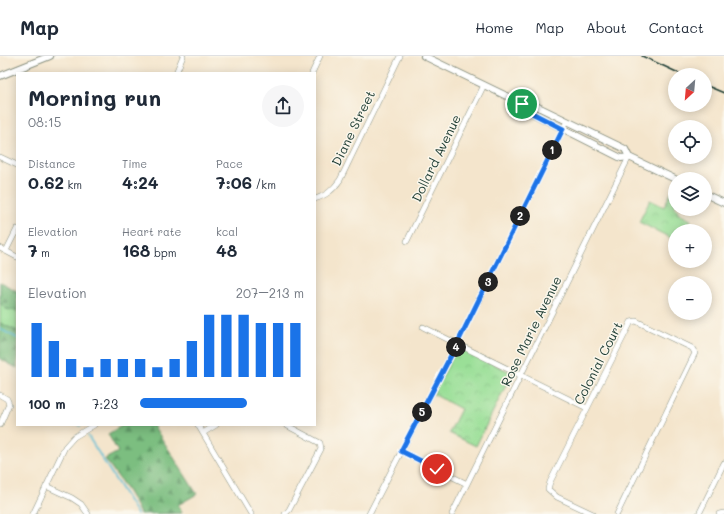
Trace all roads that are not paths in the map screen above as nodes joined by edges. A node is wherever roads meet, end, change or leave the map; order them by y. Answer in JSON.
{"nodes":[{"id":1,"x":50,"y":56,"type":"edge"},
{"id":2,"x":184,"y":56,"type":"edge"},
{"id":3,"x":320,"y":56,"type":"edge"},
{"id":4,"x":400,"y":56,"type":"edge"},
{"id":5,"x":424,"y":56,"type":"edge"},
{"id":6,"x":176,"y":72,"type":"edge"},
{"id":7,"x":312,"y":72,"type":"edge"},
{"id":8,"x":0,"y":76,"type":"edge"},
{"id":9,"x":484,"y":85,"type":"junction"},
{"id":10,"x":527,"y":106,"type":"junction"},
{"id":11,"x":567,"y":121,"type":"junction"},
{"id":12,"x":563,"y":129,"type":"junction"},
{"id":13,"x":629,"y":157,"type":"junction"},
{"id":14,"x":0,"y":158,"type":"edge"},
{"id":15,"x":16,"y":165,"type":"edge"},
{"id":16,"x":668,"y":176,"type":"edge"},
{"id":17,"x":712,"y":197,"type":"edge"},
{"id":18,"x":316,"y":199,"type":"edge"},
{"id":19,"x":724,"y":203,"type":"edge"},
{"id":20,"x":16,"y":231,"type":"edge"},
{"id":21,"x":407,"y":241,"type":"dead end"},
{"id":22,"x":0,"y":248,"type":"edge"},
{"id":23,"x":6,"y":251,"type":"junction"},
{"id":24,"x":16,"y":256,"type":"edge"},
{"id":25,"x":423,"y":327,"type":"dead end"},
{"id":26,"x":457,"y":344,"type":"junction"},
{"id":27,"x":521,"y":375,"type":"junction"},
{"id":28,"x":0,"y":396,"type":"edge"},
{"id":29,"x":587,"y":408,"type":"junction"},
{"id":30,"x":0,"y":426,"type":"edge"},
{"id":31,"x":92,"y":426,"type":"edge"},
{"id":32,"x":199,"y":426,"type":"edge"},
{"id":33,"x":214,"y":426,"type":"edge"},
{"id":34,"x":288,"y":426,"type":"edge"},
{"id":35,"x":203,"y":433,"type":"junction"},
{"id":36,"x":401,"y":451,"type":"junction"},
{"id":37,"x":724,"y":464,"type":"edge"},
{"id":38,"x":467,"y":484,"type":"junction"},
{"id":39,"x":46,"y":486,"type":"junction"},
{"id":40,"x":724,"y":513,"type":"edge"},
{"id":41,"x":33,"y":514,"type":"edge"},
{"id":42,"x":88,"y":514,"type":"edge"},
{"id":43,"x":251,"y":514,"type":"edge"},
{"id":44,"x":286,"y":514,"type":"edge"},
{"id":45,"x":369,"y":514,"type":"edge"},
{"id":46,"x":452,"y":514,"type":"edge"},
{"id":47,"x":593,"y":514,"type":"edge"},
{"id":48,"x":617,"y":514,"type":"edge"},
{"id":49,"x":699,"y":514,"type":"edge"},
{"id":50,"x":719,"y":514,"type":"edge"}],
"edges":[{"from":1,"to":8,"type":"main road"},
{"from":2,"to":6,"type":"street"},
{"from":3,"to":7,"type":"street"},
{"from":4,"to":18,"type":"street","name":"Diane Street"},
{"from":5,"to":9,"type":"main road"},
{"from":9,"to":10,"type":"main road"},
{"from":9,"to":21,"type":"street","name":"Dollard Avenue"},
{"from":10,"to":11,"type":"main road"},
{"from":10,"to":12,"type":"main road"},
{"from":11,"to":12,"type":"street"},
{"from":11,"to":13,"type":"main road"},
{"from":12,"to":13,"type":"main road"},
{"from":12,"to":26,"type":"street"},
{"from":13,"to":16,"type":"main road"},
{"from":13,"to":27,"type":"street","name":"Rose Marie Avenue"},
{"from":14,"to":15,"type":"street"},
{"from":17,"to":19,"type":"main road"},
{"from":20,"to":23,"type":"street"},
{"from":22,"to":23,"type":"street"},
{"from":23,"to":24,"type":"street"},
{"from":25,"to":26,"type":"street"},
{"from":26,"to":27,"type":"street"},
{"from":26,"to":36,"type":"street"},
{"from":27,"to":29,"type":"street"},
{"from":27,"to":38,"type":"street","name":"Rose Marie Avenue"},
{"from":28,"to":30,"type":"street"},
{"from":29,"to":47,"type":"street","name":"Colonial Court"},
{"from":29,"to":48,"type":"street","name":"Colonial Court"},
{"from":31,"to":39,"type":"street"},
{"from":32,"to":35,"type":"street"},
{"from":33,"to":35,"type":"street"},
{"from":34,"to":44,"type":"street"},
{"from":35,"to":43,"type":"street"},
{"from":36,"to":38,"type":"street"},
{"from":36,"to":45,"type":"street"},
{"from":37,"to":49,"type":"street"},
{"from":38,"to":46,"type":"street","name":"Rose Marie Avenue"},
{"from":39,"to":41,"type":"street"},
{"from":39,"to":42,"type":"street"},
{"from":40,"to":50,"type":"street"}]}
